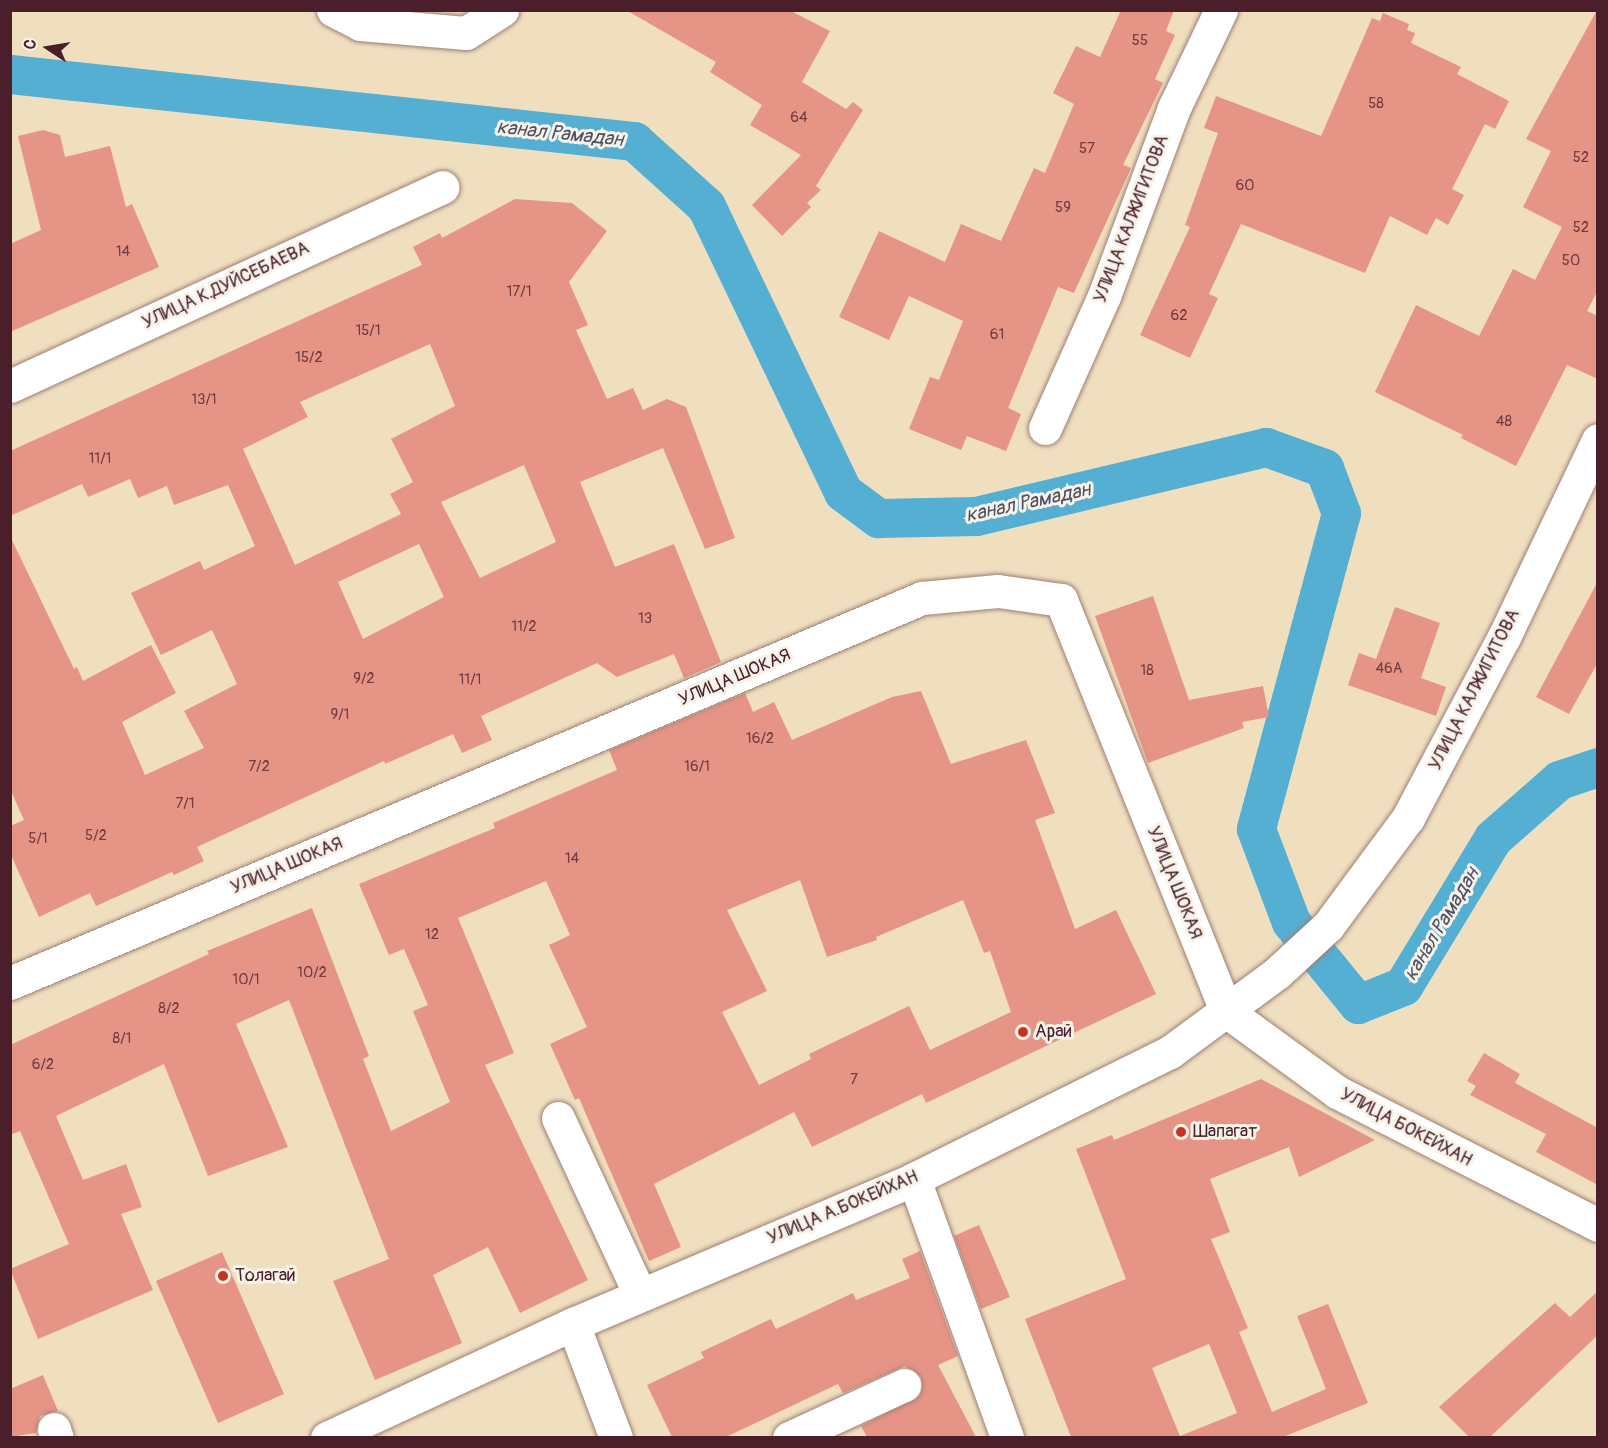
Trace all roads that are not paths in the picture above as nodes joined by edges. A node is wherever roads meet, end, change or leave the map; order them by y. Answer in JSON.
{"nodes":[{"id":1,"x":333,"y":10,"type":"edge"},
{"id":2,"x":502,"y":10,"type":"edge"},
{"id":3,"x":1221,"y":10,"type":"edge"},
{"id":4,"x":442,"y":187,"type":"dead end"},
{"id":5,"x":10,"y":386,"type":"edge"},
{"id":6,"x":1045,"y":428,"type":"dead end"},
{"id":7,"x":1598,"y":440,"type":"edge"},
{"id":8,"x":1328,"y":926,"type":"joint"},
{"id":9,"x":10,"y":983,"type":"edge"},
{"id":10,"x":1226,"y":1011,"type":"junction"},
{"id":11,"x":558,"y":1118,"type":"dead end"},
{"id":12,"x":914,"y":1179,"type":"junction"},
{"id":13,"x":1598,"y":1225,"type":"edge"},
{"id":14,"x":640,"y":1295,"type":"junction"},
{"id":15,"x":573,"y":1324,"type":"junction"},
{"id":16,"x":904,"y":1385,"type":"dead end"},
{"id":17,"x":327,"y":1437,"type":"edge"},
{"id":18,"x":616,"y":1437,"type":"edge"},
{"id":19,"x":789,"y":1437,"type":"edge"},
{"id":20,"x":1007,"y":1437,"type":"edge"}],
"edges":[{"from":1,"to":2,"type":"street"},
{"from":3,"to":6,"type":"street","name":"УЛИЦА КАЛЖИГИТОВА"},
{"from":4,"to":5,"type":"street","name":"УЛИЦА К.ДУЙСЕБАЕВА"},
{"from":7,"to":8,"type":"street","name":"УЛИЦА КАЛЖИГИТОВА"},
{"from":8,"to":10,"type":"street","name":"УЛИЦА А.БОКЕЙХАН"},
{"from":9,"to":10,"type":"street","name":"УЛИЦА ШОКАЯ"},
{"from":10,"to":12,"type":"street","name":"УЛИЦА А.БОКЕЙХАН"},
{"from":10,"to":13,"type":"street","name":"УЛИЦА БОКЕЙХАН"},
{"from":11,"to":14,"type":"street"},
{"from":12,"to":14,"type":"street","name":"УЛИЦА А.БОКЕЙХАН"},
{"from":12,"to":20,"type":"street"},
{"from":14,"to":15,"type":"street","name":"УЛИЦА А.БОКЕЙХАН"},
{"from":15,"to":17,"type":"street","name":"УЛИЦА А.БОКЕЙХАН"},
{"from":15,"to":18,"type":"street"},
{"from":16,"to":19,"type":"street"}]}
